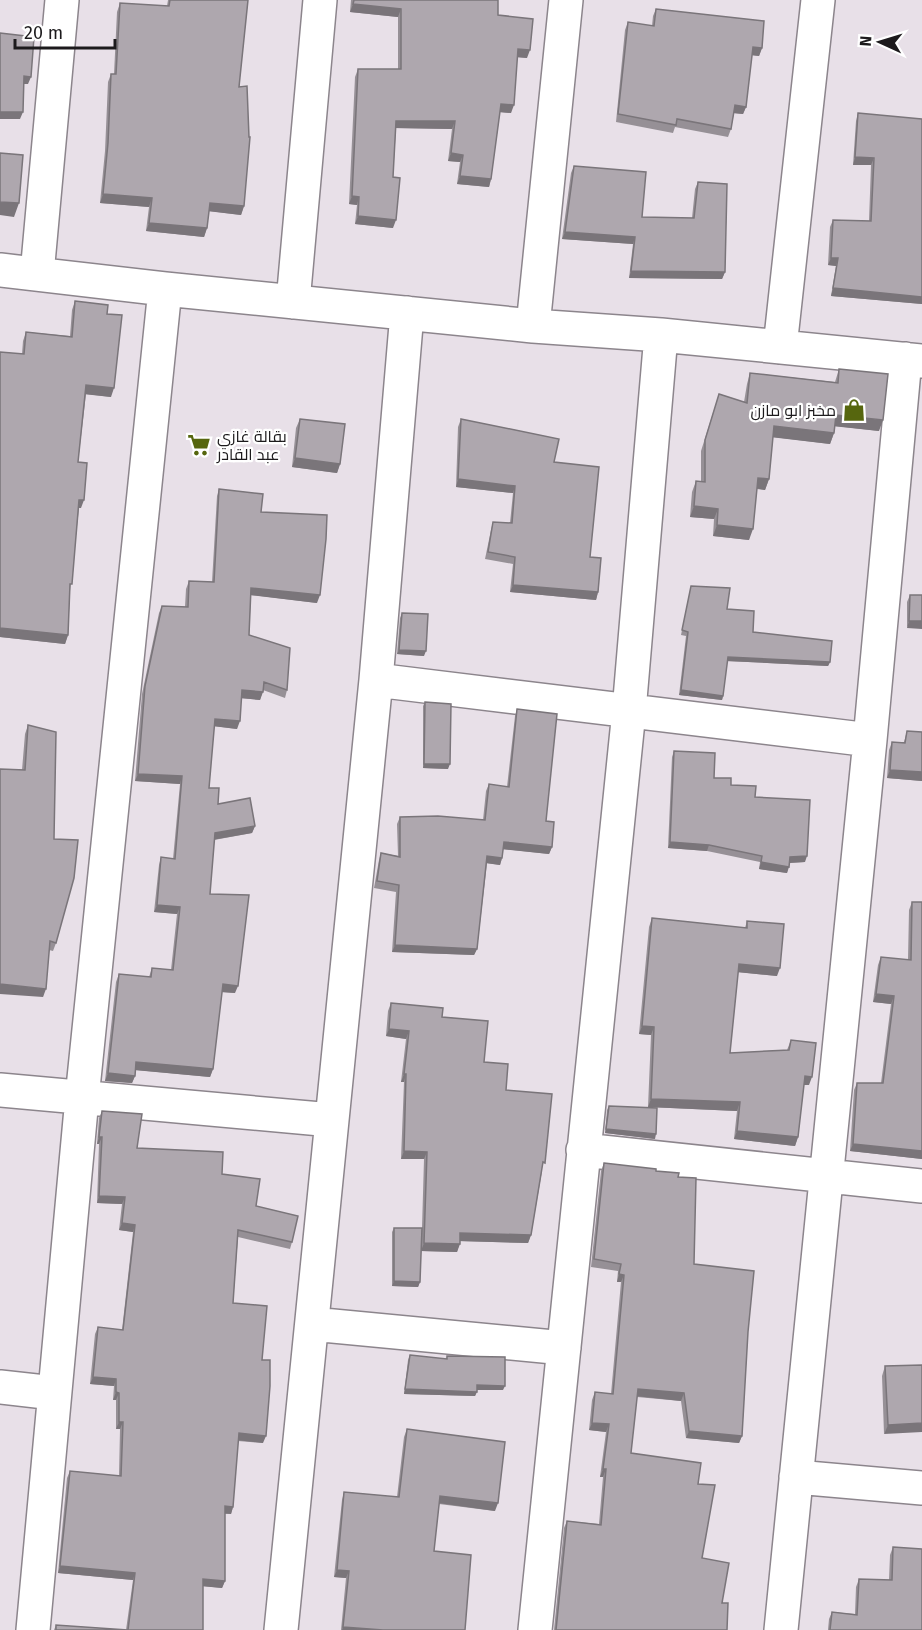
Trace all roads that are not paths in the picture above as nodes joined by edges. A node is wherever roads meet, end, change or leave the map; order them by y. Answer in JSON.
{"nodes":[{"id":1,"x":62,"y":0,"type":"edge"},
{"id":2,"x":320,"y":0,"type":"edge"},
{"id":3,"x":566,"y":0,"type":"edge"},
{"id":4,"x":818,"y":0,"type":"edge"},
{"id":5,"x":0,"y":270,"type":"edge"},
{"id":6,"x":37,"y":274,"type":"junction"},
{"id":7,"x":165,"y":289,"type":"junction"},
{"id":8,"x":293,"y":302,"type":"junction"},
{"id":9,"x":407,"y":313,"type":"junction"},
{"id":10,"x":533,"y":326,"type":"junction"},
{"id":11,"x":661,"y":335,"type":"junction"},
{"id":12,"x":780,"y":347,"type":"junction"},
{"id":13,"x":913,"y":360,"type":"edge"},
{"id":14,"x":376,"y":680,"type":"junction"},
{"id":15,"x":629,"y":711,"type":"junction"},
{"id":16,"x":870,"y":740,"type":"junction"},
{"id":17,"x":0,"y":1090,"type":"edge"},
{"id":18,"x":82,"y":1098,"type":"junction"},
{"id":19,"x":332,"y":1120,"type":"junction"},
{"id":20,"x":583,"y":1150,"type":"junction"},
{"id":21,"x":825,"y":1177,"type":"junction"},
{"id":22,"x":922,"y":1186,"type":"edge"},
{"id":23,"x":312,"y":1324,"type":"junction"},
{"id":24,"x":564,"y":1348,"type":"junction"},
{"id":25,"x":0,"y":1387,"type":"edge"},
{"id":26,"x":54,"y":1393,"type":"junction"},
{"id":27,"x":796,"y":1477,"type":"junction"},
{"id":28,"x":922,"y":1488,"type":"edge"},
{"id":29,"x":33,"y":1630,"type":"edge"},
{"id":30,"x":281,"y":1630,"type":"edge"},
{"id":31,"x":536,"y":1630,"type":"edge"},
{"id":32,"x":782,"y":1630,"type":"edge"}],
"edges":[{"from":1,"to":6,"type":"street"},
{"from":2,"to":8,"type":"street"},
{"from":3,"to":10,"type":"street"},
{"from":4,"to":12,"type":"street"},
{"from":5,"to":6,"type":"street"},
{"from":6,"to":7,"type":"street"},
{"from":7,"to":8,"type":"street"},
{"from":7,"to":18,"type":"street"},
{"from":8,"to":9,"type":"street"},
{"from":9,"to":10,"type":"street"},
{"from":9,"to":14,"type":"street"},
{"from":10,"to":11,"type":"street"},
{"from":11,"to":12,"type":"street"},
{"from":11,"to":15,"type":"street"},
{"from":12,"to":13,"type":"street"},
{"from":13,"to":16,"type":"street"},
{"from":14,"to":15,"type":"street"},
{"from":14,"to":19,"type":"street"},
{"from":15,"to":16,"type":"street"},
{"from":15,"to":20,"type":"street"},
{"from":16,"to":21,"type":"street"},
{"from":17,"to":18,"type":"street"},
{"from":18,"to":19,"type":"street"},
{"from":18,"to":26,"type":"street"},
{"from":19,"to":23,"type":"street"},
{"from":20,"to":21,"type":"street"},
{"from":20,"to":24,"type":"street"},
{"from":21,"to":22,"type":"street"},
{"from":21,"to":27,"type":"street"},
{"from":23,"to":24,"type":"street"},
{"from":23,"to":30,"type":"street"},
{"from":24,"to":31,"type":"street"},
{"from":25,"to":26,"type":"street"},
{"from":26,"to":29,"type":"street"},
{"from":27,"to":28,"type":"street"},
{"from":27,"to":32,"type":"street"}]}
